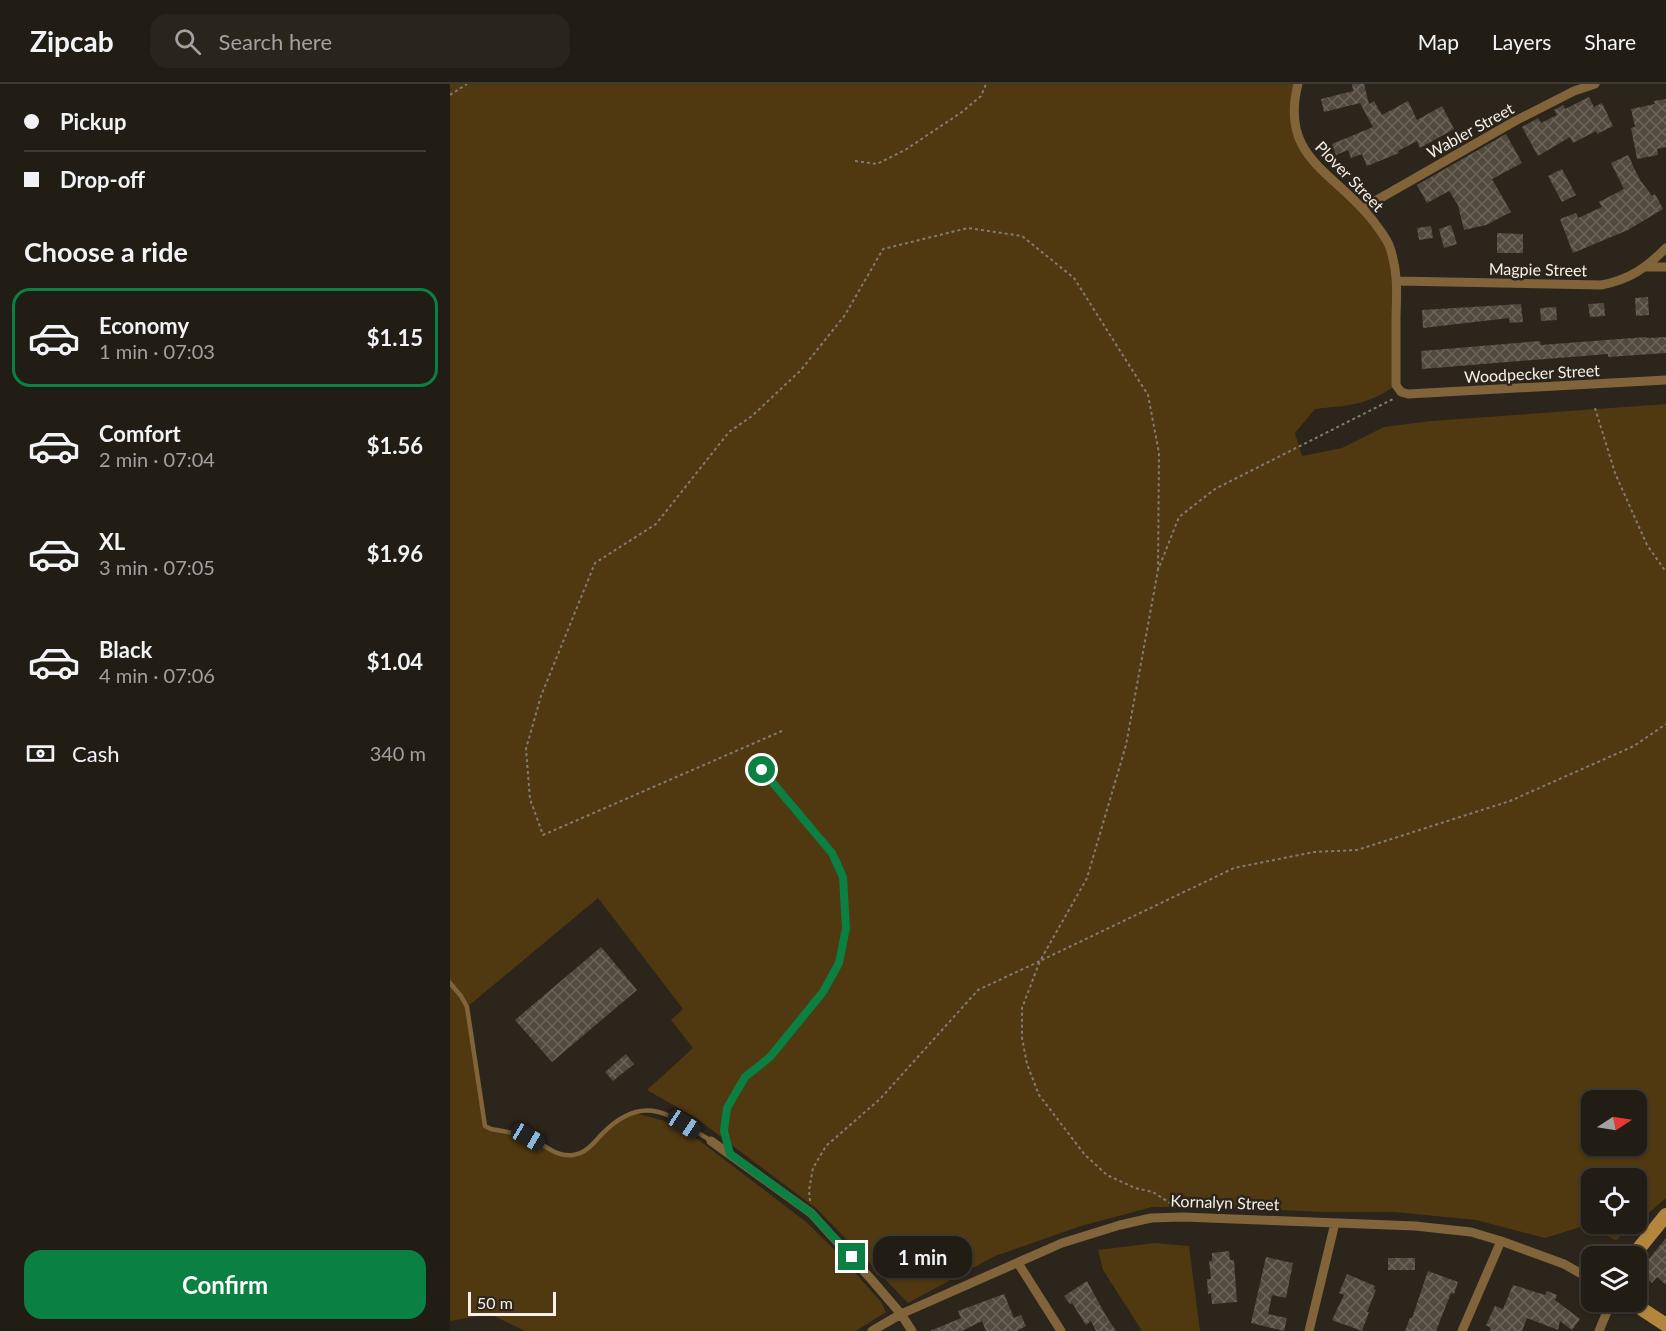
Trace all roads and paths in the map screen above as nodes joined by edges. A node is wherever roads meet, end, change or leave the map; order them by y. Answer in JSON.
{"nodes":[{"id":1,"x":467,"y":84,"type":"edge"},
{"id":2,"x":986,"y":84,"type":"edge"},
{"id":3,"x":1298,"y":84,"type":"edge"},
{"id":4,"x":1595,"y":84,"type":"edge"},
{"id":5,"x":450,"y":95,"type":"edge"},
{"id":6,"x":855,"y":161,"type":"dead end"},
{"id":7,"x":1363,"y":208,"type":"junction"},
{"id":8,"x":1666,"y":248,"type":"edge"},
{"id":9,"x":1646,"y":267,"type":"junction"},
{"id":10,"x":1666,"y":267,"type":"edge"},
{"id":11,"x":1398,"y":281,"type":"junction"},
{"id":12,"x":1666,"y":380,"type":"edge"},
{"id":13,"x":1402,"y":393,"type":"junction"},
{"id":14,"x":1595,"y":408,"type":"dead end"},
{"id":15,"x":1158,"y":570,"type":"junction"},
{"id":16,"x":1666,"y":572,"type":"edge"},
{"id":17,"x":1666,"y":724,"type":"edge"},
{"id":18,"x":782,"y":731,"type":"dead end"},
{"id":19,"x":762,"y":770,"type":"dead end"},
{"id":20,"x":1040,"y":961,"type":"junction"},
{"id":21,"x":450,"y":983,"type":"edge"},
{"id":22,"x":711,"y":1141,"type":"joint"},
{"id":23,"x":730,"y":1154,"type":"junction"},
{"id":24,"x":811,"y":1213,"type":"junction"},
{"id":25,"x":1666,"y":1215,"type":"edge"},
{"id":26,"x":1183,"y":1217,"type":"junction"},
{"id":27,"x":1335,"y":1222,"type":"junction"},
{"id":28,"x":1501,"y":1241,"type":"junction"},
{"id":29,"x":1641,"y":1246,"type":"edge"},
{"id":30,"x":1018,"y":1263,"type":"junction"},
{"id":31,"x":1581,"y":1274,"type":"edge"},
{"id":32,"x":1607,"y":1312,"type":"edge"},
{"id":33,"x":1646,"y":1312,"type":"edge"},
{"id":34,"x":901,"y":1314,"type":"junction"},
{"id":35,"x":1666,"y":1325,"type":"edge"},
{"id":36,"x":872,"y":1331,"type":"edge"},
{"id":37,"x":912,"y":1331,"type":"edge"},
{"id":38,"x":1061,"y":1331,"type":"edge"},
{"id":39,"x":1309,"y":1331,"type":"edge"},
{"id":40,"x":1462,"y":1331,"type":"edge"},
{"id":41,"x":1599,"y":1331,"type":"edge"}],
"edges":[{"from":1,"to":5,"type":"path"},
{"from":2,"to":6,"type":"path"},
{"from":3,"to":7,"type":"street","name":"Plover Street"},
{"from":4,"to":7,"type":"street","name":"Wabler Street"},
{"from":7,"to":11,"type":"street","name":"Plover Street"},
{"from":8,"to":9,"type":"street","name":"Magpie Street"},
{"from":9,"to":10,"type":"street"},
{"from":9,"to":11,"type":"street","name":"Magpie Street"},
{"from":11,"to":13,"type":"street","name":"Plover Street"},
{"from":12,"to":13,"type":"street","name":"Woodpecker Street"},
{"from":13,"to":15,"type":"path"},
{"from":14,"to":16,"type":"path"},
{"from":15,"to":18,"type":"path"},
{"from":15,"to":20,"type":"path"},
{"from":17,"to":20,"type":"path"},
{"from":19,"to":23,"type":"lane"},
{"from":20,"to":24,"type":"path"},
{"from":20,"to":26,"type":"path"},
{"from":21,"to":22,"type":"lane"},
{"from":22,"to":23,"type":"street"},
{"from":23,"to":24,"type":"street"},
{"from":24,"to":34,"type":"street"},
{"from":25,"to":29,"type":"street"},
{"from":26,"to":27,"type":"street","name":"Kornalyn Street"},
{"from":26,"to":30,"type":"street","name":"Kornalyn Street"},
{"from":27,"to":28,"type":"street","name":"Kornalyn Street"},
{"from":27,"to":39,"type":"street"},
{"from":28,"to":31,"type":"street","name":"Kornalyn Street"},
{"from":28,"to":40,"type":"street"},
{"from":30,"to":34,"type":"street","name":"Kornalyn Street"},
{"from":30,"to":38,"type":"street"},
{"from":32,"to":41,"type":"street"},
{"from":33,"to":35,"type":"street"},
{"from":34,"to":36,"type":"street","name":"Kornalyn Street"},
{"from":34,"to":37,"type":"street"}]}
